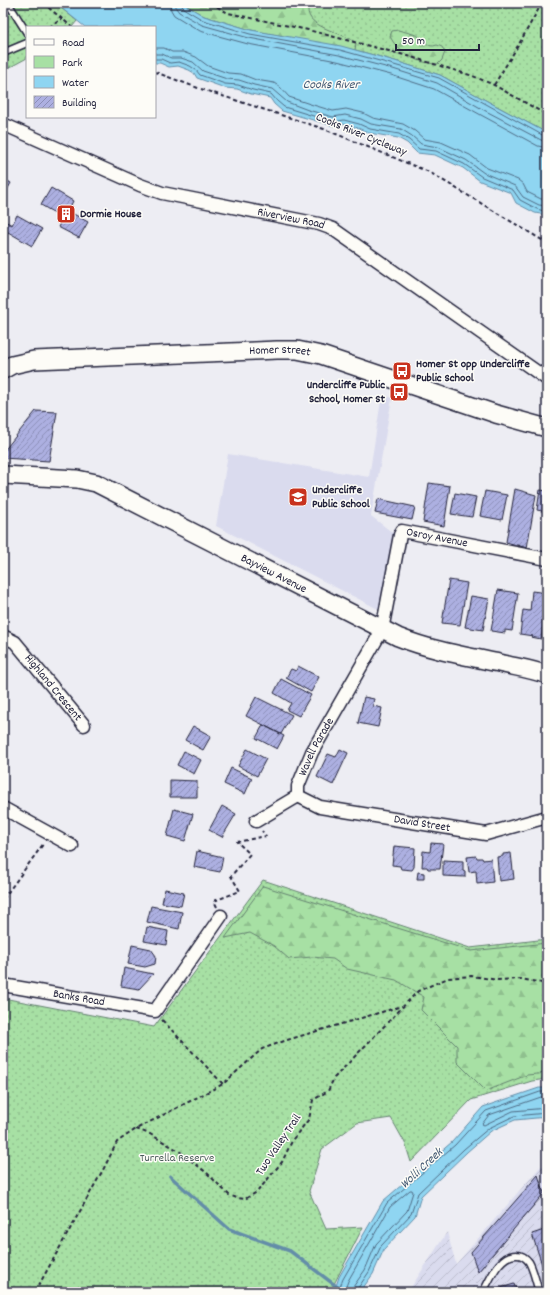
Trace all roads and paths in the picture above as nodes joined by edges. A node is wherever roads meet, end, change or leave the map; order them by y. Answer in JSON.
{"nodes":[{"id":1,"x":8,"y":3,"type":"edge"},
{"id":2,"x":43,"y":3,"type":"edge"},
{"id":3,"x":210,"y":3,"type":"edge"},
{"id":4,"x":542,"y":3,"type":"edge"},
{"id":5,"x":62,"y":19,"type":"junction"},
{"id":6,"x":51,"y":26,"type":"edge"},
{"id":7,"x":71,"y":26,"type":"edge"},
{"id":8,"x":26,"y":31,"type":"edge"},
{"id":9,"x":26,"y":42,"type":"edge"},
{"id":10,"x":3,"y":53,"type":"edge"},
{"id":11,"x":156,"y":72,"type":"edge"},
{"id":12,"x":494,"y":85,"type":"junction"},
{"id":13,"x":547,"y":115,"type":"edge"},
{"id":14,"x":3,"y":124,"type":"edge"},
{"id":15,"x":547,"y":243,"type":"edge"},
{"id":16,"x":3,"y":370,"type":"edge"},
{"id":17,"x":547,"y":379,"type":"edge"},
{"id":18,"x":547,"y":428,"type":"edge"},
{"id":19,"x":3,"y":475,"type":"edge"},
{"id":20,"x":547,"y":559,"type":"edge"},
{"id":21,"x":382,"y":630,"type":"junction"},
{"id":22,"x":3,"y":636,"type":"edge"},
{"id":23,"x":547,"y":675,"type":"edge"},
{"id":24,"x":84,"y":725,"type":"dead end"},
{"id":25,"x":298,"y":796,"type":"junction"},
{"id":26,"x":3,"y":808,"type":"edge"},
{"id":27,"x":547,"y":817,"type":"edge"},
{"id":28,"x":256,"y":821,"type":"joint"},
{"id":29,"x":50,"y":834,"type":"junction"},
{"id":30,"x":72,"y":846,"type":"dead end"},
{"id":31,"x":3,"y":898,"type":"edge"},
{"id":32,"x":221,"y":916,"type":"joint"},
{"id":33,"x":547,"y":984,"type":"edge"},
{"id":34,"x":3,"y":985,"type":"edge"},
{"id":35,"x":403,"y":1006,"type":"junction"},
{"id":36,"x":155,"y":1011,"type":"junction"},
{"id":37,"x":224,"y":1084,"type":"junction"},
{"id":38,"x":136,"y":1129,"type":"junction"},
{"id":39,"x":35,"y":1292,"type":"edge"},
{"id":40,"x":483,"y":1292,"type":"edge"},
{"id":41,"x":539,"y":1292,"type":"edge"}],
"edges":[{"from":1,"to":8,"type":"lane"},
{"from":2,"to":5,"type":"path"},
{"from":3,"to":12,"type":"path"},
{"from":4,"to":12,"type":"path"},
{"from":5,"to":6,"type":"path"},
{"from":5,"to":7,"type":"path"},
{"from":9,"to":10,"type":"lane"},
{"from":11,"to":15,"type":"path","name":"Cooks River Cycleway"},
{"from":12,"to":13,"type":"path"},
{"from":14,"to":17,"type":"street","name":"Riverview Road"},
{"from":16,"to":18,"type":"main road","name":"Homer Street"},
{"from":19,"to":21,"type":"main road","name":"Bayview Avenue"},
{"from":20,"to":21,"type":"street","name":"Osroy Avenue"},
{"from":21,"to":23,"type":"main road","name":"Bayview Avenue"},
{"from":21,"to":25,"type":"street","name":"Wavell Parade"},
{"from":22,"to":24,"type":"street","name":"Highland Crescent"},
{"from":25,"to":27,"type":"street","name":"David Street"},
{"from":25,"to":28,"type":"street"},
{"from":26,"to":29,"type":"street"},
{"from":28,"to":32,"type":"path"},
{"from":29,"to":30,"type":"street"},
{"from":29,"to":31,"type":"path"},
{"from":32,"to":36,"type":"street"},
{"from":33,"to":35,"type":"path","name":"Two Valley Trail"},
{"from":34,"to":36,"type":"street","name":"Banks Road"},
{"from":35,"to":37,"type":"path"},
{"from":35,"to":38,"type":"path","name":"Two Valley Trail"},
{"from":36,"to":37,"type":"path"},
{"from":37,"to":38,"type":"path"},
{"from":38,"to":39,"type":"path"},
{"from":40,"to":41,"type":"lane"}]}
